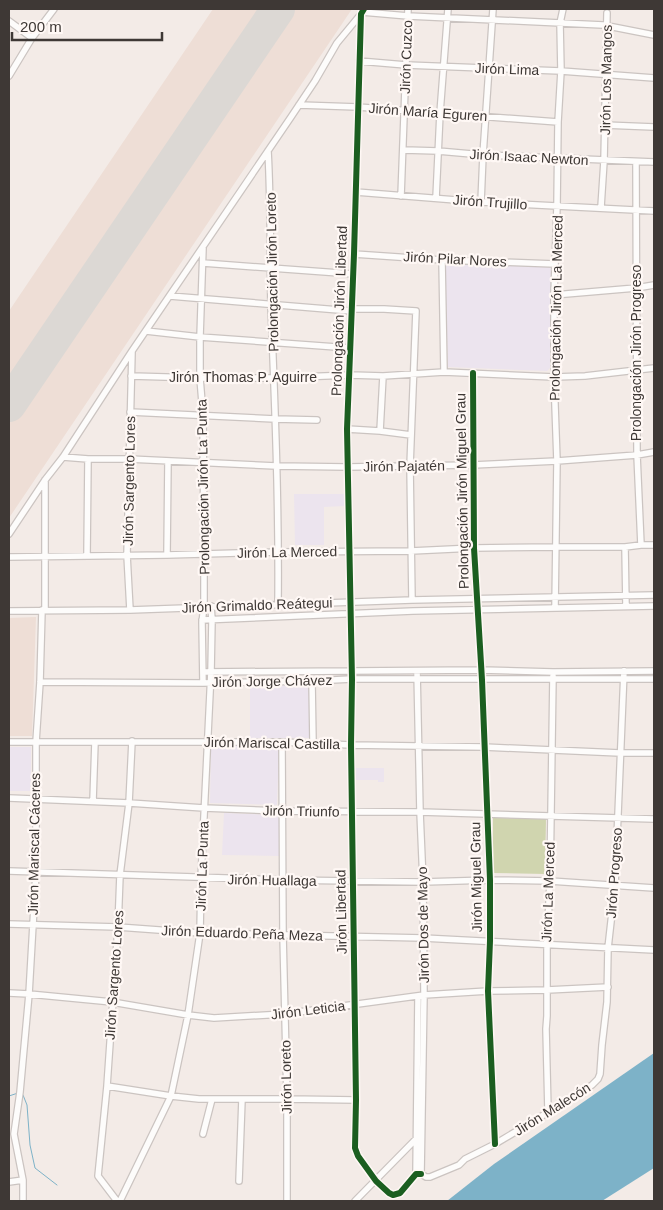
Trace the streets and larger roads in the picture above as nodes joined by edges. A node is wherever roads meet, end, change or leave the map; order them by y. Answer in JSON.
{"nodes":[{"id":1,"x":54,"y":9,"type":"edge"},
{"id":2,"x":448,"y":9,"type":"edge"},
{"id":3,"x":493,"y":9,"type":"edge"},
{"id":4,"x":563,"y":9,"type":"edge"},
{"id":5,"x":362,"y":12,"type":"edge"},
{"id":6,"x":408,"y":12,"type":"edge"},
{"id":7,"x":607,"y":13,"type":"dead end"},
{"id":8,"x":447,"y":18,"type":"junction"},
{"id":9,"x":493,"y":19,"type":"junction"},
{"id":10,"x":9,"y":21,"type":"edge"},
{"id":11,"x":560,"y":22,"type":"junction"},
{"id":12,"x":607,"y":26,"type":"junction"},
{"id":13,"x":654,"y":35,"type":"edge"},
{"id":14,"x":32,"y":38,"type":"junction"},
{"id":15,"x":359,"y":61,"type":"junction"},
{"id":16,"x":406,"y":64,"type":"junction"},
{"id":17,"x":444,"y":66,"type":"junction"},
{"id":18,"x":490,"y":68,"type":"junction"},
{"id":19,"x":561,"y":71,"type":"junction"},
{"id":20,"x":606,"y":74,"type":"junction"},
{"id":21,"x":9,"y":76,"type":"edge"},
{"id":22,"x":654,"y":78,"type":"edge"},
{"id":23,"x":299,"y":105,"type":"junction"},
{"id":24,"x":358,"y":107,"type":"junction"},
{"id":25,"x":404,"y":111,"type":"junction"},
{"id":26,"x":440,"y":113,"type":"junction"},
{"id":27,"x":486,"y":116,"type":"junction"},
{"id":28,"x":558,"y":122,"type":"junction"},
{"id":29,"x":604,"y":125,"type":"junction"},
{"id":30,"x":654,"y":127,"type":"edge"},
{"id":31,"x":268,"y":150,"type":"junction"},
{"id":32,"x":404,"y":150,"type":"junction"},
{"id":33,"x":438,"y":151,"type":"junction"},
{"id":34,"x":483,"y":155,"type":"junction"},
{"id":35,"x":558,"y":158,"type":"junction"},
{"id":36,"x":604,"y":161,"type":"junction"},
{"id":37,"x":636,"y":162,"type":"junction"},
{"id":38,"x":654,"y":162,"type":"edge"},
{"id":39,"x":356,"y":192,"type":"junction"},
{"id":40,"x":401,"y":196,"type":"junction"},
{"id":41,"x":436,"y":198,"type":"junction"},
{"id":42,"x":481,"y":202,"type":"junction"},
{"id":43,"x":557,"y":206,"type":"junction"},
{"id":44,"x":601,"y":207,"type":"junction"},
{"id":45,"x":636,"y":210,"type":"junction"},
{"id":46,"x":654,"y":211,"type":"edge"},
{"id":47,"x":204,"y":247,"type":"junction"},
{"id":48,"x":354,"y":254,"type":"junction"},
{"id":49,"x":442,"y":260,"type":"junction"},
{"id":50,"x":203,"y":263,"type":"junction"},
{"id":51,"x":556,"y":264,"type":"junction"},
{"id":52,"x":271,"y":268,"type":"junction"},
{"id":53,"x":353,"y":274,"type":"junction"},
{"id":54,"x":654,"y":285,"type":"edge"},
{"id":55,"x":636,"y":288,"type":"junction"},
{"id":56,"x":554,"y":295,"type":"junction"},
{"id":57,"x":170,"y":296,"type":"junction"},
{"id":58,"x":202,"y":300,"type":"junction"},
{"id":59,"x":271,"y":304,"type":"junction"},
{"id":60,"x":351,"y":310,"type":"junction"},
{"id":61,"x":146,"y":331,"type":"junction"},
{"id":62,"x":200,"y":337,"type":"junction"},
{"id":63,"x":273,"y":342,"type":"junction"},
{"id":64,"x":350,"y":348,"type":"junction"},
{"id":65,"x":132,"y":351,"type":"junction"},
{"id":66,"x":654,"y":368,"type":"edge"},
{"id":67,"x":636,"y":371,"type":"junction"},
{"id":68,"x":444,"y":372,"type":"junction"},
{"id":69,"x":414,"y":373,"type":"junction"},
{"id":70,"x":473,"y":373,"type":"junction"},
{"id":71,"x":350,"y":375,"type":"junction"},
{"id":72,"x":131,"y":376,"type":"junction"},
{"id":73,"x":383,"y":376,"type":"junction"},
{"id":74,"x":554,"y":377,"type":"junction"},
{"id":75,"x":200,"y":378,"type":"junction"},
{"id":76,"x":274,"y":378,"type":"junction"},
{"id":77,"x":130,"y":412,"type":"junction"},
{"id":78,"x":203,"y":415,"type":"junction"},
{"id":79,"x":275,"y":419,"type":"junction"},
{"id":80,"x":317,"y":420,"type":"dead end"},
{"id":81,"x":347,"y":429,"type":"junction"},
{"id":82,"x":380,"y":431,"type":"junction"},
{"id":83,"x":412,"y":435,"type":"junction"},
{"id":84,"x":654,"y":452,"type":"edge"},
{"id":85,"x":637,"y":455,"type":"junction"},
{"id":86,"x":63,"y":456,"type":"junction"},
{"id":87,"x":88,"y":459,"type":"junction"},
{"id":88,"x":129,"y":459,"type":"junction"},
{"id":89,"x":168,"y":460,"type":"junction"},
{"id":90,"x":557,"y":461,"type":"junction"},
{"id":91,"x":203,"y":462,"type":"junction"},
{"id":92,"x":473,"y":465,"type":"junction"},
{"id":93,"x":276,"y":466,"type":"junction"},
{"id":94,"x":410,"y":466,"type":"junction"},
{"id":95,"x":348,"y":467,"type":"junction"},
{"id":96,"x":45,"y":480,"type":"junction"},
{"id":97,"x":9,"y":534,"type":"edge"},
{"id":98,"x":641,"y":545,"type":"junction"},
{"id":99,"x":654,"y":545,"type":"edge"},
{"id":100,"x":557,"y":547,"type":"junction"},
{"id":101,"x":625,"y":547,"type":"junction"},
{"id":102,"x":474,"y":548,"type":"junction"},
{"id":103,"x":350,"y":551,"type":"junction"},
{"id":104,"x":411,"y":551,"type":"junction"},
{"id":105,"x":279,"y":552,"type":"junction"},
{"id":106,"x":204,"y":553,"type":"junction"},
{"id":107,"x":127,"y":555,"type":"junction"},
{"id":108,"x":167,"y":555,"type":"junction"},
{"id":109,"x":87,"y":556,"type":"junction"},
{"id":110,"x":9,"y":557,"type":"edge"},
{"id":111,"x":45,"y":557,"type":"junction"},
{"id":112,"x":626,"y":596,"type":"junction"},
{"id":113,"x":654,"y":596,"type":"edge"},
{"id":114,"x":556,"y":597,"type":"junction"},
{"id":115,"x":477,"y":599,"type":"junction"},
{"id":116,"x":412,"y":600,"type":"junction"},
{"id":117,"x":350,"y":602,"type":"junction"},
{"id":118,"x":278,"y":604,"type":"junction"},
{"id":119,"x":207,"y":606,"type":"junction"},
{"id":120,"x":626,"y":606,"type":"junction"},
{"id":121,"x":654,"y":606,"type":"edge"},
{"id":122,"x":555,"y":608,"type":"junction"},
{"id":123,"x":478,"y":609,"type":"junction"},
{"id":124,"x":43,"y":610,"type":"junction"},
{"id":125,"x":130,"y":610,"type":"junction"},
{"id":126,"x":9,"y":611,"type":"edge"},
{"id":127,"x":351,"y":614,"type":"junction"},
{"id":128,"x":202,"y":620,"type":"junction"},
{"id":129,"x":212,"y":620,"type":"junction"},
{"id":130,"x":481,"y":670,"type":"junction"},
{"id":131,"x":352,"y":671,"type":"junction"},
{"id":132,"x":417,"y":671,"type":"junction"},
{"id":133,"x":624,"y":671,"type":"junction"},
{"id":134,"x":654,"y":671,"type":"edge"},
{"id":135,"x":203,"y":672,"type":"junction"},
{"id":136,"x":211,"y":672,"type":"junction"},
{"id":137,"x":553,"y":672,"type":"junction"},
{"id":138,"x":352,"y":679,"type":"junction"},
{"id":139,"x":553,"y":679,"type":"junction"},
{"id":140,"x":654,"y":679,"type":"edge"},
{"id":141,"x":418,"y":680,"type":"junction"},
{"id":142,"x":482,"y":680,"type":"junction"},
{"id":143,"x":623,"y":680,"type":"junction"},
{"id":144,"x":312,"y":681,"type":"junction"},
{"id":145,"x":40,"y":682,"type":"junction"},
{"id":146,"x":207,"y":683,"type":"junction"},
{"id":147,"x":9,"y":742,"type":"edge"},
{"id":148,"x":36,"y":742,"type":"junction"},
{"id":149,"x":95,"y":742,"type":"junction"},
{"id":150,"x":132,"y":742,"type":"junction"},
{"id":151,"x":207,"y":742,"type":"junction"},
{"id":152,"x":282,"y":742,"type":"junction"},
{"id":153,"x":313,"y":743,"type":"junction"},
{"id":154,"x":350,"y":745,"type":"junction"},
{"id":155,"x":418,"y":746,"type":"junction"},
{"id":156,"x":484,"y":746,"type":"junction"},
{"id":157,"x":552,"y":750,"type":"junction"},
{"id":158,"x":620,"y":753,"type":"junction"},
{"id":159,"x":654,"y":753,"type":"edge"},
{"id":160,"x":9,"y":798,"type":"edge"},
{"id":161,"x":36,"y":799,"type":"junction"},
{"id":162,"x":93,"y":801,"type":"junction"},
{"id":163,"x":128,"y":803,"type":"junction"},
{"id":164,"x":204,"y":808,"type":"junction"},
{"id":165,"x":282,"y":811,"type":"junction"},
{"id":166,"x":352,"y":811,"type":"junction"},
{"id":167,"x":420,"y":812,"type":"junction"},
{"id":168,"x":487,"y":814,"type":"junction"},
{"id":169,"x":550,"y":816,"type":"junction"},
{"id":170,"x":618,"y":818,"type":"junction"},
{"id":171,"x":654,"y":819,"type":"edge"},
{"id":172,"x":9,"y":871,"type":"edge"},
{"id":173,"x":36,"y":872,"type":"junction"},
{"id":174,"x":120,"y":875,"type":"junction"},
{"id":175,"x":201,"y":878,"type":"junction"},
{"id":176,"x":283,"y":880,"type":"junction"},
{"id":177,"x":490,"y":880,"type":"junction"},
{"id":178,"x":353,"y":882,"type":"junction"},
{"id":179,"x":423,"y":882,"type":"junction"},
{"id":180,"x":550,"y":882,"type":"junction"},
{"id":181,"x":615,"y":886,"type":"junction"},
{"id":182,"x":654,"y":888,"type":"edge"},
{"id":183,"x":9,"y":924,"type":"edge"},
{"id":184,"x":32,"y":925,"type":"junction"},
{"id":185,"x":118,"y":927,"type":"junction"},
{"id":186,"x":200,"y":933,"type":"junction"},
{"id":187,"x":283,"y":935,"type":"junction"},
{"id":188,"x":353,"y":936,"type":"junction"},
{"id":189,"x":423,"y":938,"type":"junction"},
{"id":190,"x":490,"y":941,"type":"junction"},
{"id":191,"x":547,"y":945,"type":"junction"},
{"id":192,"x":608,"y":948,"type":"junction"},
{"id":193,"x":654,"y":950,"type":"edge"},
{"id":194,"x":608,"y":987,"type":"junction"},
{"id":195,"x":547,"y":990,"type":"junction"},
{"id":196,"x":488,"y":991,"type":"junction"},
{"id":197,"x":9,"y":993,"type":"edge"},
{"id":198,"x":29,"y":994,"type":"junction"},
{"id":199,"x":421,"y":995,"type":"junction"},
{"id":200,"x":112,"y":1002,"type":"junction"},
{"id":201,"x":354,"y":1004,"type":"junction"},
{"id":202,"x":284,"y":1014,"type":"junction"},
{"id":203,"x":188,"y":1015,"type":"junction"},
{"id":204,"x":600,"y":1074,"type":"joint"},
{"id":205,"x":107,"y":1086,"type":"junction"},
{"id":206,"x":171,"y":1096,"type":"junction"},
{"id":207,"x":212,"y":1099,"type":"junction"},
{"id":208,"x":242,"y":1099,"type":"junction"},
{"id":209,"x":287,"y":1099,"type":"junction"},
{"id":210,"x":356,"y":1100,"type":"junction"},
{"id":211,"x":548,"y":1112,"type":"junction"},
{"id":212,"x":203,"y":1134,"type":"dead end"},
{"id":213,"x":419,"y":1136,"type":"junction"},
{"id":214,"x":495,"y":1144,"type":"junction"},
{"id":215,"x":419,"y":1174,"type":"junction"},
{"id":216,"x":23,"y":1180,"type":"junction"},
{"id":217,"x":239,"y":1181,"type":"dead end"},
{"id":218,"x":376,"y":1181,"type":"junction"},
{"id":219,"x":9,"y":1182,"type":"edge"},
{"id":220,"x":23,"y":1201,"type":"edge"},
{"id":221,"x":118,"y":1201,"type":"edge"},
{"id":222,"x":287,"y":1201,"type":"edge"},
{"id":223,"x":355,"y":1201,"type":"edge"}],
"edges":[{"from":1,"to":14,"type":"street"},
{"from":2,"to":8,"type":"street"},
{"from":3,"to":9,"type":"street"},
{"from":4,"to":11,"type":"street","name":"Prolongación Jirón La Merced"},
{"from":5,"to":6,"type":"street"},
{"from":5,"to":15,"type":"street","name":"Prolongación Jirón Libertad"},
{"from":5,"to":23,"type":"street"},
{"from":6,"to":8,"type":"street"},
{"from":6,"to":16,"type":"street","name":"Jirón Cuzco"},
{"from":7,"to":12,"type":"street","name":"Jirón Los Mangos"},
{"from":8,"to":9,"type":"street"},
{"from":8,"to":17,"type":"street"},
{"from":9,"to":11,"type":"street"},
{"from":9,"to":18,"type":"street"},
{"from":10,"to":14,"type":"street"},
{"from":11,"to":12,"type":"street"},
{"from":11,"to":19,"type":"street","name":"Prolongación Jirón La Merced"},
{"from":12,"to":13,"type":"street"},
{"from":12,"to":20,"type":"street","name":"Jirón Los Mangos"},
{"from":14,"to":21,"type":"street"},
{"from":15,"to":16,"type":"street","name":"Jirón Lima"},
{"from":15,"to":24,"type":"street","name":"Prolongación Jirón Libertad"},
{"from":16,"to":17,"type":"street","name":"Jirón Lima"},
{"from":16,"to":25,"type":"street","name":"Jirón Cuzco"},
{"from":17,"to":18,"type":"street","name":"Jirón Lima"},
{"from":17,"to":26,"type":"street"},
{"from":18,"to":19,"type":"street","name":"Jirón Lima"},
{"from":18,"to":27,"type":"street"},
{"from":19,"to":20,"type":"street","name":"Jirón Lima"},
{"from":19,"to":28,"type":"street","name":"Prolongación Jirón La Merced"},
{"from":20,"to":22,"type":"street","name":"Jirón Lima"},
{"from":20,"to":29,"type":"street","name":"Jirón Los Mangos"},
{"from":23,"to":24,"type":"street","name":"Jirón María Eguren"},
{"from":23,"to":31,"type":"street"},
{"from":24,"to":25,"type":"street","name":"Jirón María Eguren"},
{"from":24,"to":39,"type":"street","name":"Prolongación Jirón Libertad"},
{"from":25,"to":26,"type":"street","name":"Jirón María Eguren"},
{"from":25,"to":32,"type":"street","name":"Jirón Cuzco"},
{"from":26,"to":27,"type":"street","name":"Jirón María Eguren"},
{"from":26,"to":33,"type":"street"},
{"from":27,"to":28,"type":"street","name":"Jirón María Eguren"},
{"from":27,"to":34,"type":"street"},
{"from":28,"to":35,"type":"street","name":"Prolongación Jirón La Merced"},
{"from":29,"to":30,"type":"street"},
{"from":29,"to":36,"type":"street","name":"Jirón Los Mangos"},
{"from":31,"to":47,"type":"street"},
{"from":31,"to":52,"type":"street","name":"Prolongación Jirón Loreto"},
{"from":32,"to":33,"type":"street","name":"Jirón Isaac Newton"},
{"from":32,"to":40,"type":"street","name":"Jirón Cuzco"},
{"from":33,"to":34,"type":"street","name":"Jirón Isaac Newton"},
{"from":33,"to":41,"type":"street"},
{"from":34,"to":35,"type":"street","name":"Jirón Isaac Newton"},
{"from":34,"to":42,"type":"street"},
{"from":35,"to":36,"type":"street","name":"Jirón Isaac Newton"},
{"from":35,"to":43,"type":"street","name":"Prolongación Jirón La Merced"},
{"from":36,"to":37,"type":"street","name":"Jirón Isaac Newton"},
{"from":36,"to":44,"type":"street","name":"Jirón Los Mangos"},
{"from":37,"to":38,"type":"street","name":"Jirón Isaac Newton"},
{"from":37,"to":45,"type":"street","name":"Prolongación Jirón Progreso"},
{"from":39,"to":40,"type":"street","name":"Jirón Trujillo"},
{"from":39,"to":48,"type":"street","name":"Prolongación Jirón Libertad"},
{"from":40,"to":41,"type":"street","name":"Jirón Trujillo"},
{"from":41,"to":42,"type":"street","name":"Jirón Trujillo"},
{"from":42,"to":43,"type":"street","name":"Jirón Trujillo"},
{"from":43,"to":44,"type":"street","name":"Jirón Trujillo"},
{"from":43,"to":51,"type":"street","name":"Prolongación Jirón La Merced"},
{"from":44,"to":45,"type":"street","name":"Jirón Trujillo"},
{"from":45,"to":46,"type":"street","name":"Jirón Trujillo"},
{"from":45,"to":55,"type":"street","name":"Prolongación Jirón Progreso"},
{"from":47,"to":50,"type":"street","name":"Prolongación Jirón La Punta"},
{"from":47,"to":57,"type":"street"},
{"from":48,"to":49,"type":"street","name":"Jirón Pilar Nores"},
{"from":48,"to":53,"type":"street","name":"Prolongación Jirón Libertad"},
{"from":49,"to":51,"type":"street","name":"Jirón Pilar Nores"},
{"from":49,"to":68,"type":"street"},
{"from":50,"to":52,"type":"street"},
{"from":50,"to":58,"type":"street","name":"Prolongación Jirón La Punta"},
{"from":51,"to":56,"type":"street","name":"Prolongación Jirón La Merced"},
{"from":52,"to":53,"type":"street"},
{"from":52,"to":59,"type":"street","name":"Prolongación Jirón Loreto"},
{"from":53,"to":60,"type":"street","name":"Prolongación Jirón Libertad"},
{"from":54,"to":55,"type":"street"},
{"from":55,"to":56,"type":"street"},
{"from":55,"to":67,"type":"street","name":"Prolongación Jirón Progreso"},
{"from":56,"to":74,"type":"street","name":"Prolongación Jirón La Merced"},
{"from":57,"to":58,"type":"street"},
{"from":57,"to":61,"type":"street"},
{"from":58,"to":59,"type":"street"},
{"from":58,"to":62,"type":"street","name":"Prolongación Jirón La Punta"},
{"from":59,"to":60,"type":"street"},
{"from":59,"to":63,"type":"street","name":"Prolongación Jirón Loreto"},
{"from":60,"to":64,"type":"street","name":"Prolongación Jirón Libertad"},
{"from":60,"to":69,"type":"street"},
{"from":61,"to":62,"type":"street"},
{"from":61,"to":65,"type":"street"},
{"from":62,"to":63,"type":"street"},
{"from":62,"to":75,"type":"street","name":"Prolongación Jirón La Punta"},
{"from":63,"to":64,"type":"street"},
{"from":63,"to":76,"type":"street","name":"Prolongación Jirón Loreto"},
{"from":64,"to":71,"type":"street","name":"Prolongación Jirón Libertad"},
{"from":65,"to":72,"type":"street","name":"Jirón Sargento Lores"},
{"from":65,"to":86,"type":"street"},
{"from":66,"to":67,"type":"street","name":"Jirón Thomas P. Aguirre"},
{"from":67,"to":74,"type":"street","name":"Jirón Thomas P. Aguirre"},
{"from":67,"to":85,"type":"street","name":"Prolongación Jirón Progreso"},
{"from":68,"to":69,"type":"street","name":"Jirón Thomas P. Aguirre"},
{"from":68,"to":70,"type":"street","name":"Jirón Thomas P. Aguirre"},
{"from":69,"to":73,"type":"street","name":"Jirón Thomas P. Aguirre"},
{"from":69,"to":83,"type":"street"},
{"from":70,"to":74,"type":"street","name":"Jirón Thomas P. Aguirre"},
{"from":70,"to":92,"type":"street","name":"Prolongación Jirón Miguel Grau"},
{"from":71,"to":73,"type":"street","name":"Jirón Thomas P. Aguirre"},
{"from":71,"to":76,"type":"street","name":"Jirón Thomas P. Aguirre"},
{"from":71,"to":81,"type":"street","name":"Prolongación Jirón Libertad"},
{"from":72,"to":75,"type":"street","name":"Jirón Thomas P. Aguirre"},
{"from":72,"to":77,"type":"street","name":"Jirón Sargento Lores"},
{"from":73,"to":82,"type":"street"},
{"from":74,"to":90,"type":"street","name":"Prolongación Jirón La Merced"},
{"from":75,"to":76,"type":"street","name":"Jirón Thomas P. Aguirre"},
{"from":75,"to":78,"type":"street","name":"Prolongación Jirón La Punta"},
{"from":76,"to":79,"type":"street","name":"Prolongación Jirón Loreto"},
{"from":77,"to":78,"type":"street"},
{"from":77,"to":88,"type":"street","name":"Jirón Sargento Lores"},
{"from":78,"to":79,"type":"street"},
{"from":78,"to":91,"type":"street","name":"Prolongación Jirón La Punta"},
{"from":79,"to":80,"type":"street"},
{"from":79,"to":93,"type":"street","name":"Prolongación Jirón Loreto"},
{"from":81,"to":82,"type":"street"},
{"from":81,"to":95,"type":"street","name":"Prolongación Jirón Libertad"},
{"from":82,"to":83,"type":"street"},
{"from":83,"to":94,"type":"street"},
{"from":84,"to":85,"type":"street","name":"Jirón Pajatén"},
{"from":85,"to":90,"type":"street","name":"Jirón Pajatén"},
{"from":85,"to":98,"type":"street","name":"Prolongación Jirón Progreso"},
{"from":86,"to":87,"type":"street","name":"Jirón Pajatén"},
{"from":86,"to":96,"type":"street"},
{"from":87,"to":88,"type":"street","name":"Jirón Pajatén"},
{"from":87,"to":109,"type":"street"},
{"from":88,"to":89,"type":"street","name":"Jirón Pajatén"},
{"from":88,"to":107,"type":"street","name":"Jirón Sargento Lores"},
{"from":89,"to":91,"type":"street","name":"Jirón Pajatén"},
{"from":89,"to":108,"type":"street"},
{"from":90,"to":92,"type":"street","name":"Jirón Pajatén"},
{"from":90,"to":100,"type":"street","name":"Prolongación Jirón La Merced"},
{"from":91,"to":93,"type":"street","name":"Jirón Pajatén"},
{"from":91,"to":106,"type":"street","name":"Prolongación Jirón La Punta"},
{"from":92,"to":94,"type":"street","name":"Jirón Pajatén"},
{"from":92,"to":102,"type":"street","name":"Prolongación Jirón Miguel Grau"},
{"from":93,"to":95,"type":"street","name":"Jirón Pajatén"},
{"from":93,"to":105,"type":"street","name":"Prolongación Jirón Loreto"},
{"from":94,"to":95,"type":"street","name":"Jirón Pajatén"},
{"from":94,"to":104,"type":"street"},
{"from":95,"to":103,"type":"street","name":"Prolongación Jirón Libertad"},
{"from":96,"to":97,"type":"street"},
{"from":96,"to":111,"type":"street","name":"Jirón Mariscal Cáceres"},
{"from":98,"to":99,"type":"street","name":"Jirón La Merced"},
{"from":98,"to":101,"type":"street","name":"Jirón La Merced"},
{"from":100,"to":101,"type":"street","name":"Jirón La Merced"},
{"from":100,"to":102,"type":"street","name":"Jirón La Merced"},
{"from":100,"to":114,"type":"street","name":"Prolongación Jirón La Merced"},
{"from":101,"to":112,"type":"street"},
{"from":102,"to":104,"type":"street","name":"Jirón La Merced"},
{"from":102,"to":115,"type":"street","name":"Prolongación Jirón Miguel Grau"},
{"from":103,"to":104,"type":"street","name":"Jirón La Merced"},
{"from":103,"to":105,"type":"street","name":"Jirón La Merced"},
{"from":103,"to":117,"type":"street","name":"Prolongación Jirón Libertad"},
{"from":104,"to":116,"type":"street"},
{"from":105,"to":106,"type":"street","name":"Jirón La Merced"},
{"from":105,"to":118,"type":"street","name":"Prolongación Jirón Loreto"},
{"from":106,"to":108,"type":"street","name":"Jirón La Merced"},
{"from":106,"to":119,"type":"street","name":"Prolongación Jirón La Punta"},
{"from":107,"to":108,"type":"street","name":"Jirón La Merced"},
{"from":107,"to":109,"type":"street","name":"Jirón La Merced"},
{"from":107,"to":125,"type":"street","name":"Jirón Sargento Lores"},
{"from":109,"to":111,"type":"street","name":"Jirón La Merced"},
{"from":110,"to":111,"type":"street","name":"Jirón La Merced"},
{"from":111,"to":124,"type":"street","name":"Jirón Mariscal Cáceres"},
{"from":112,"to":113,"type":"street","name":"Jirón Grimaldo Reátegui"},
{"from":112,"to":114,"type":"street","name":"Jirón Grimaldo Reátegui"},
{"from":112,"to":120,"type":"street"},
{"from":114,"to":115,"type":"street","name":"Jirón Grimaldo Reátegui"},
{"from":114,"to":122,"type":"street","name":"Prolongación Jirón La Merced"},
{"from":115,"to":116,"type":"street","name":"Jirón Grimaldo Reátegui"},
{"from":115,"to":123,"type":"street","name":"Prolongación Jirón Miguel Grau"},
{"from":116,"to":117,"type":"street","name":"Jirón Grimaldo Reátegui"},
{"from":117,"to":118,"type":"street","name":"Jirón Grimaldo Reátegui"},
{"from":117,"to":127,"type":"street","name":"Prolongación Jirón Libertad"},
{"from":118,"to":119,"type":"street","name":"Jirón Grimaldo Reátegui"},
{"from":119,"to":125,"type":"street","name":"Jirón Grimaldo Reátegui"},
{"from":119,"to":128,"type":"street","name":"Jirón La Punta"},
{"from":119,"to":129,"type":"street","name":"Jirón La Punta"},
{"from":120,"to":121,"type":"street","name":"Jirón Grimaldo Reátegui"},
{"from":120,"to":122,"type":"street","name":"Jirón Grimaldo Reátegui"},
{"from":122,"to":123,"type":"street","name":"Jirón Grimaldo Reátegui"},
{"from":123,"to":127,"type":"street","name":"Jirón Grimaldo Reátegui"},
{"from":123,"to":130,"type":"street","name":"Jirón Miguel Grau"},
{"from":124,"to":125,"type":"street","name":"Jirón Grimaldo Reátegui"},
{"from":124,"to":126,"type":"street","name":"Jirón Grimaldo Reátegui"},
{"from":124,"to":145,"type":"street","name":"Jirón Mariscal Cáceres"},
{"from":127,"to":129,"type":"street","name":"Jirón Grimaldo Reátegui"},
{"from":127,"to":131,"type":"street","name":"Jirón Libertad"},
{"from":128,"to":129,"type":"street","name":"Jirón Grimaldo Reátegui"},
{"from":128,"to":135,"type":"street","name":"Jirón La Punta"},
{"from":129,"to":136,"type":"street","name":"Jirón La Punta"},
{"from":130,"to":132,"type":"street","name":"Jirón Jorge Chávez"},
{"from":130,"to":137,"type":"street","name":"Jirón Jorge Chávez"},
{"from":130,"to":142,"type":"street","name":"Jirón Miguel Grau"},
{"from":131,"to":132,"type":"street","name":"Jirón Jorge Chávez"},
{"from":131,"to":136,"type":"street","name":"Jirón Jorge Chávez"},
{"from":131,"to":138,"type":"street","name":"Jirón Libertad"},
{"from":132,"to":141,"type":"street","name":"Jirón Dos de Mayo"},
{"from":133,"to":134,"type":"street","name":"Jirón Jorge Chávez"},
{"from":133,"to":137,"type":"street","name":"Jirón Jorge Chávez"},
{"from":133,"to":143,"type":"street","name":"Jirón Progreso"},
{"from":135,"to":136,"type":"street","name":"Jirón Jorge Chávez"},
{"from":135,"to":146,"type":"street","name":"Jirón La Punta"},
{"from":136,"to":146,"type":"street","name":"Jirón La Punta"},
{"from":137,"to":139,"type":"street","name":"Jirón La Merced"},
{"from":138,"to":141,"type":"street","name":"Jirón Jorge Chávez"},
{"from":138,"to":144,"type":"street","name":"Jirón Jorge Chávez"},
{"from":138,"to":154,"type":"street","name":"Jirón Libertad"},
{"from":139,"to":142,"type":"street","name":"Jirón Jorge Chávez"},
{"from":139,"to":143,"type":"street","name":"Jirón Jorge Chávez"},
{"from":139,"to":157,"type":"street","name":"Jirón La Merced"},
{"from":140,"to":143,"type":"street","name":"Jirón Jorge Chávez"},
{"from":141,"to":142,"type":"street","name":"Jirón Jorge Chávez"},
{"from":141,"to":155,"type":"street","name":"Jirón Dos de Mayo"},
{"from":142,"to":156,"type":"street","name":"Jirón Miguel Grau"},
{"from":143,"to":158,"type":"street","name":"Jirón Progreso"},
{"from":144,"to":146,"type":"street","name":"Jirón Jorge Chávez"},
{"from":144,"to":153,"type":"street"},
{"from":145,"to":146,"type":"street","name":"Jirón Jorge Chávez"},
{"from":145,"to":148,"type":"street","name":"Jirón Mariscal Cáceres"},
{"from":146,"to":151,"type":"street","name":"Jirón La Punta"},
{"from":147,"to":148,"type":"street","name":"Jirón Mariscal Castilla"},
{"from":148,"to":149,"type":"street","name":"Jirón Mariscal Castilla"},
{"from":148,"to":161,"type":"street","name":"Jirón Mariscal Cáceres"},
{"from":149,"to":150,"type":"street","name":"Jirón Mariscal Castilla"},
{"from":149,"to":162,"type":"street"},
{"from":150,"to":151,"type":"street","name":"Jirón Mariscal Castilla"},
{"from":150,"to":163,"type":"street","name":"Jirón Sargento Lores"},
{"from":151,"to":152,"type":"street","name":"Jirón Mariscal Castilla"},
{"from":151,"to":164,"type":"street","name":"Jirón La Punta"},
{"from":152,"to":153,"type":"street","name":"Jirón Mariscal Castilla"},
{"from":152,"to":165,"type":"street","name":"Jirón Loreto"},
{"from":153,"to":154,"type":"street","name":"Jirón Mariscal Castilla"},
{"from":154,"to":155,"type":"street","name":"Jirón Mariscal Castilla"},
{"from":154,"to":166,"type":"street","name":"Jirón Libertad"},
{"from":155,"to":156,"type":"street","name":"Jirón Mariscal Castilla"},
{"from":155,"to":167,"type":"street","name":"Jirón Dos de Mayo"},
{"from":156,"to":157,"type":"street","name":"Jirón Mariscal Castilla"},
{"from":156,"to":168,"type":"street","name":"Jirón Miguel Grau"},
{"from":157,"to":158,"type":"street","name":"Jirón Mariscal Castilla"},
{"from":157,"to":169,"type":"street","name":"Jirón La Merced"},
{"from":158,"to":159,"type":"street","name":"Jirón Mariscal Castilla"},
{"from":158,"to":170,"type":"street","name":"Jirón Progreso"},
{"from":160,"to":161,"type":"street","name":"Jirón Triunfo"},
{"from":161,"to":162,"type":"street","name":"Jirón Triunfo"},
{"from":161,"to":173,"type":"street","name":"Jirón Mariscal Cáceres"},
{"from":162,"to":163,"type":"street","name":"Jirón Triunfo"},
{"from":163,"to":164,"type":"street","name":"Jirón Triunfo"},
{"from":163,"to":174,"type":"street","name":"Jirón Sargento Lores"},
{"from":164,"to":165,"type":"street","name":"Jirón Triunfo"},
{"from":164,"to":175,"type":"street","name":"Jirón La Punta"},
{"from":165,"to":166,"type":"street","name":"Jirón Triunfo"},
{"from":165,"to":176,"type":"street","name":"Jirón Loreto"},
{"from":166,"to":167,"type":"street","name":"Jirón Triunfo"},
{"from":166,"to":178,"type":"street","name":"Jirón Libertad"},
{"from":167,"to":168,"type":"street","name":"Jirón Triunfo"},
{"from":167,"to":179,"type":"street","name":"Jirón Dos de Mayo"},
{"from":168,"to":169,"type":"street","name":"Jirón Triunfo"},
{"from":168,"to":177,"type":"street","name":"Jirón Miguel Grau"},
{"from":169,"to":170,"type":"street","name":"Jirón Triunfo"},
{"from":169,"to":180,"type":"street","name":"Jirón La Merced"},
{"from":170,"to":171,"type":"street","name":"Jirón Triunfo"},
{"from":170,"to":181,"type":"street","name":"Jirón Progreso"},
{"from":172,"to":173,"type":"street","name":"Jirón Huallaga"},
{"from":173,"to":174,"type":"street","name":"Jirón Huallaga"},
{"from":173,"to":184,"type":"street","name":"Jirón Mariscal Cáceres"},
{"from":174,"to":175,"type":"street","name":"Jirón Huallaga"},
{"from":174,"to":185,"type":"street","name":"Jirón Sargento Lores"},
{"from":175,"to":176,"type":"street","name":"Jirón Huallaga"},
{"from":175,"to":186,"type":"street","name":"Jirón La Punta"},
{"from":176,"to":178,"type":"street","name":"Jirón Huallaga"},
{"from":176,"to":187,"type":"street","name":"Jirón Loreto"},
{"from":177,"to":179,"type":"street","name":"Jirón Huallaga"},
{"from":177,"to":180,"type":"street","name":"Jirón Huallaga"},
{"from":177,"to":190,"type":"street","name":"Jirón Miguel Grau"},
{"from":178,"to":179,"type":"street","name":"Jirón Huallaga"},
{"from":178,"to":188,"type":"street","name":"Jirón Libertad"},
{"from":179,"to":189,"type":"street","name":"Jirón Dos de Mayo"},
{"from":180,"to":181,"type":"street","name":"Jirón Huallaga"},
{"from":180,"to":191,"type":"street","name":"Jirón La Merced"},
{"from":181,"to":182,"type":"street","name":"Jirón Huallaga"},
{"from":181,"to":192,"type":"street","name":"Jirón Progreso"},
{"from":183,"to":184,"type":"street","name":"Jirón Eduardo Peña Meza"},
{"from":184,"to":185,"type":"street","name":"Jirón Eduardo Peña Meza"},
{"from":184,"to":198,"type":"street","name":"Jirón Mariscal Cáceres"},
{"from":185,"to":186,"type":"street","name":"Jirón Eduardo Peña Meza"},
{"from":185,"to":200,"type":"street","name":"Jirón Sargento Lores"},
{"from":186,"to":187,"type":"street","name":"Jirón Eduardo Peña Meza"},
{"from":186,"to":203,"type":"street","name":"Jirón La Punta"},
{"from":187,"to":188,"type":"street","name":"Jirón Eduardo Peña Meza"},
{"from":187,"to":202,"type":"street","name":"Jirón Loreto"},
{"from":188,"to":189,"type":"street","name":"Jirón Eduardo Peña Meza"},
{"from":188,"to":201,"type":"street","name":"Jirón Libertad"},
{"from":189,"to":190,"type":"street","name":"Jirón Eduardo Peña Meza"},
{"from":189,"to":199,"type":"street","name":"Jirón Dos de Mayo"},
{"from":190,"to":191,"type":"street","name":"Jirón Eduardo Peña Meza"},
{"from":190,"to":196,"type":"street","name":"Jirón Miguel Grau"},
{"from":191,"to":192,"type":"street","name":"Jirón Eduardo Peña Meza"},
{"from":191,"to":195,"type":"street","name":"Jirón La Merced"},
{"from":192,"to":193,"type":"street","name":"Jirón Eduardo Peña Meza"},
{"from":192,"to":194,"type":"street","name":"Jirón Progreso"},
{"from":194,"to":195,"type":"street","name":"Jirón Leticia"},
{"from":194,"to":204,"type":"street","name":"Jirón Progreso"},
{"from":195,"to":196,"type":"street","name":"Jirón Leticia"},
{"from":195,"to":211,"type":"street","name":"Jirón La Merced"},
{"from":196,"to":199,"type":"street","name":"Jirón Leticia"},
{"from":196,"to":214,"type":"street","name":"Jirón Miguel Grau"},
{"from":197,"to":198,"type":"street","name":"Jirón Leticia"},
{"from":198,"to":200,"type":"street","name":"Jirón Leticia"},
{"from":198,"to":216,"type":"street","name":"Jirón Mariscal Cáceres"},
{"from":199,"to":201,"type":"street","name":"Jirón Leticia"},
{"from":199,"to":213,"type":"street","name":"Jirón Dos de Mayo"},
{"from":200,"to":203,"type":"street","name":"Jirón Leticia"},
{"from":200,"to":205,"type":"street","name":"Jirón Sargento Lores"},
{"from":201,"to":202,"type":"street","name":"Jirón Leticia"},
{"from":201,"to":210,"type":"street","name":"Jirón Libertad"},
{"from":202,"to":203,"type":"street","name":"Jirón Leticia"},
{"from":202,"to":209,"type":"street","name":"Jirón Loreto"},
{"from":203,"to":206,"type":"street","name":"Jirón La Punta"},
{"from":204,"to":211,"type":"street","name":"Jirón Malecón"},
{"from":205,"to":206,"type":"street"},
{"from":205,"to":221,"type":"street","name":"Jirón Sargento Lores"},
{"from":206,"to":207,"type":"street"},
{"from":206,"to":221,"type":"street","name":"Jirón La Punta"},
{"from":207,"to":208,"type":"street"},
{"from":207,"to":212,"type":"street"},
{"from":208,"to":209,"type":"street"},
{"from":208,"to":217,"type":"street"},
{"from":209,"to":210,"type":"street"},
{"from":209,"to":222,"type":"street","name":"Jirón Loreto"},
{"from":210,"to":218,"type":"street","name":"Jirón Libertad"},
{"from":211,"to":214,"type":"street","name":"Jirón Malecón"},
{"from":213,"to":215,"type":"street","name":"Jirón Dos de Mayo"},
{"from":213,"to":218,"type":"street"},
{"from":214,"to":215,"type":"street","name":"Jirón Malecón"},
{"from":215,"to":218,"type":"street","name":"Jirón Libertad"},
{"from":216,"to":219,"type":"street"},
{"from":216,"to":220,"type":"street","name":"Jirón Mariscal Cáceres"},
{"from":218,"to":223,"type":"street"}]}
